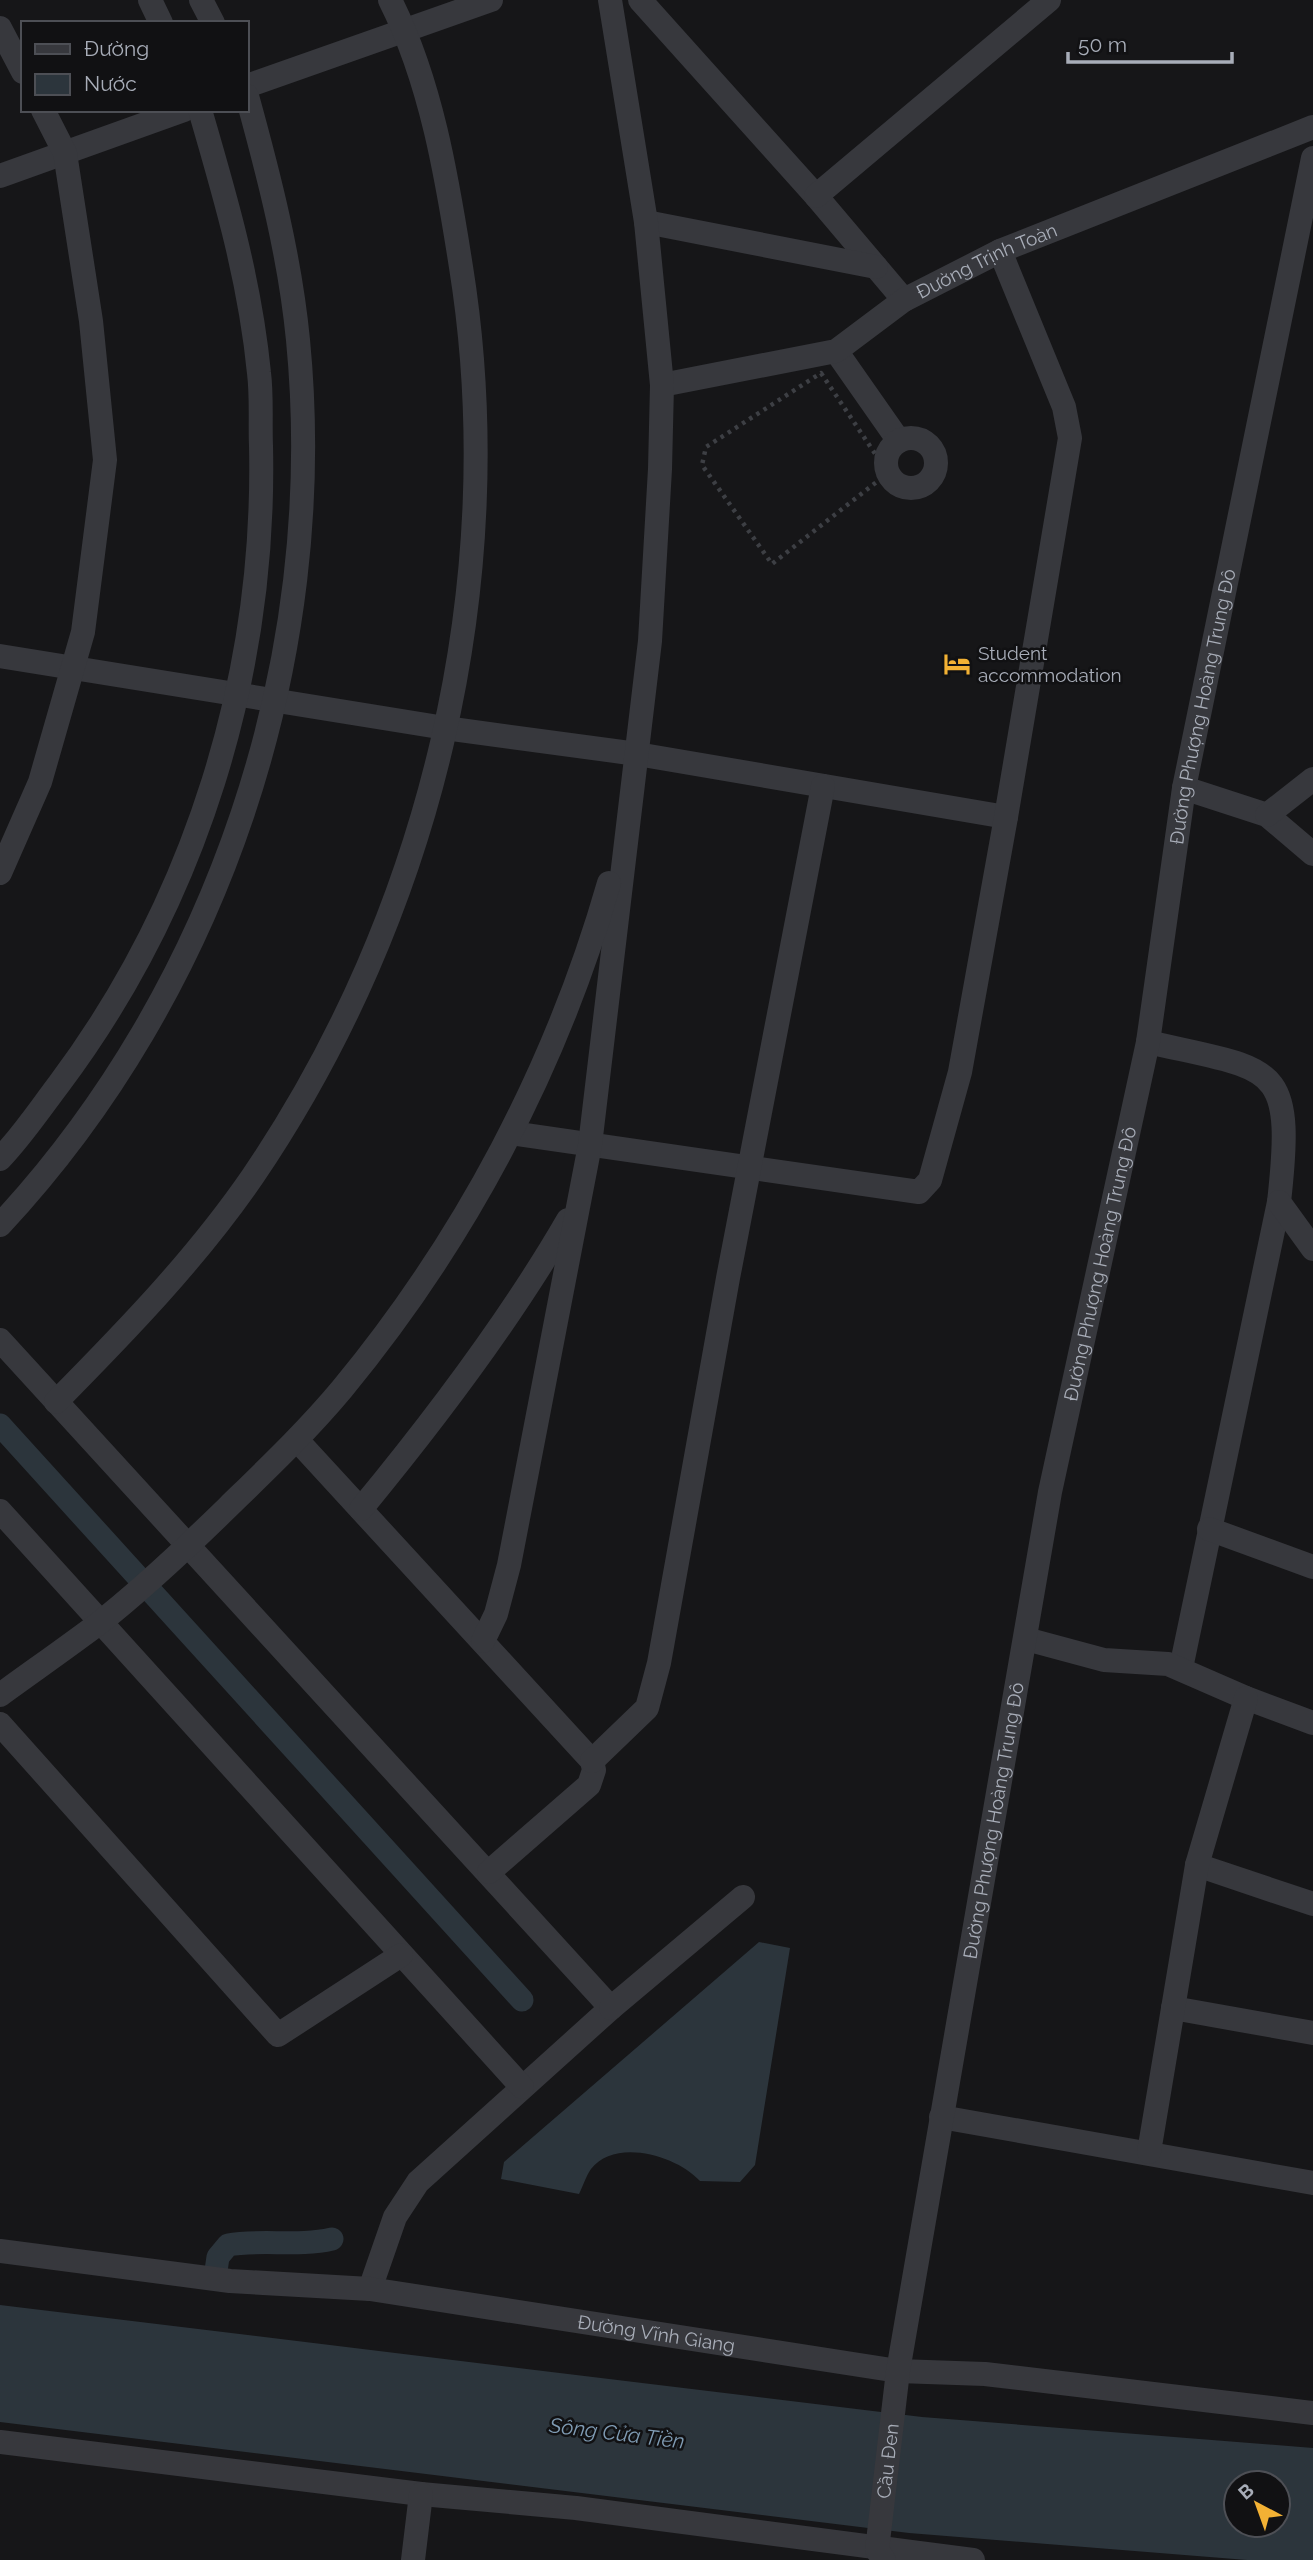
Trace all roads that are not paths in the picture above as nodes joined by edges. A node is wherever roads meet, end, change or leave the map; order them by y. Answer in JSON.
{"nodes":[{"id":1,"x":150,"y":0,"type":"edge"},
{"id":2,"x":201,"y":0,"type":"edge"},
{"id":3,"x":390,"y":0,"type":"edge"},
{"id":4,"x":491,"y":0,"type":"edge"},
{"id":5,"x":610,"y":0,"type":"edge"},
{"id":6,"x":640,"y":0,"type":"edge"},
{"id":7,"x":1049,"y":0,"type":"edge"},
{"id":8,"x":160,"y":21,"type":"edge"},
{"id":9,"x":211,"y":21,"type":"edge"},
{"id":10,"x":0,"y":29,"type":"edge"},
{"id":11,"x":406,"y":32,"type":"junction"},
{"id":12,"x":21,"y":68,"type":"edge"},
{"id":13,"x":248,"y":86,"type":"edge"},
{"id":14,"x":248,"y":100,"type":"edge"},
{"id":15,"x":44,"y":112,"type":"edge"},
{"id":16,"x":178,"y":112,"type":"edge"},
{"id":17,"x":201,"y":112,"type":"edge"},
{"id":18,"x":1313,"y":127,"type":"edge"},
{"id":19,"x":65,"y":153,"type":"junction"},
{"id":20,"x":1313,"y":159,"type":"edge"},
{"id":21,"x":0,"y":176,"type":"edge"},
{"id":22,"x":816,"y":196,"type":"junction"},
{"id":23,"x":646,"y":222,"type":"junction"},
{"id":24,"x":1307,"y":237,"type":"edge"},
{"id":25,"x":1000,"y":251,"type":"junction"},
{"id":26,"x":876,"y":267,"type":"junction"},
{"id":27,"x":904,"y":300,"type":"junction"},
{"id":28,"x":836,"y":351,"type":"junction"},
{"id":29,"x":662,"y":385,"type":"junction"},
{"id":30,"x":899,"y":441,"type":"junction"},
{"id":31,"x":0,"y":656,"type":"edge"},
{"id":32,"x":73,"y":668,"type":"junction"},
{"id":33,"x":236,"y":694,"type":"junction"},
{"id":34,"x":274,"y":698,"type":"junction"},
{"id":35,"x":445,"y":727,"type":"junction"},
{"id":36,"x":637,"y":754,"type":"junction"},
{"id":37,"x":1313,"y":779,"type":"edge"},
{"id":38,"x":823,"y":786,"type":"junction"},
{"id":39,"x":1184,"y":789,"type":"junction"},
{"id":40,"x":632,"y":790,"type":"junction"},
{"id":41,"x":1267,"y":815,"type":"junction"},
{"id":42,"x":1006,"y":817,"type":"junction"},
{"id":43,"x":1313,"y":854,"type":"edge"},
{"id":44,"x":0,"y":873,"type":"edge"},
{"id":45,"x":1148,"y":1042,"type":"junction"},
{"id":46,"x":511,"y":1133,"type":"junction"},
{"id":47,"x":590,"y":1145,"type":"junction"},
{"id":48,"x":0,"y":1159,"type":"edge"},
{"id":49,"x":750,"y":1169,"type":"junction"},
{"id":50,"x":1279,"y":1202,"type":"junction"},
{"id":51,"x":578,"y":1203,"type":"junction"},
{"id":52,"x":0,"y":1225,"type":"edge"},
{"id":53,"x":1313,"y":1249,"type":"edge"},
{"id":54,"x":0,"y":1340,"type":"edge"},
{"id":55,"x":56,"y":1402,"type":"junction"},
{"id":56,"x":297,"y":1440,"type":"junction"},
{"id":57,"x":361,"y":1509,"type":"junction"},
{"id":58,"x":0,"y":1511,"type":"edge"},
{"id":59,"x":1209,"y":1529,"type":"junction"},
{"id":60,"x":178,"y":1554,"type":"junction"},
{"id":61,"x":1313,"y":1567,"type":"edge"},
{"id":62,"x":107,"y":1616,"type":"junction"},
{"id":63,"x":1026,"y":1639,"type":"junction"},
{"id":64,"x":483,"y":1641,"type":"junction"},
{"id":65,"x":1181,"y":1668,"type":"junction"},
{"id":66,"x":0,"y":1695,"type":"edge"},
{"id":67,"x":1246,"y":1698,"type":"junction"},
{"id":68,"x":1313,"y":1723,"type":"edge"},
{"id":69,"x":0,"y":1724,"type":"edge"},
{"id":70,"x":592,"y":1761,"type":"junction"},
{"id":71,"x":1196,"y":1865,"type":"junction"},
{"id":72,"x":489,"y":1872,"type":"junction"},
{"id":73,"x":743,"y":1896,"type":"dead end"},
{"id":74,"x":1313,"y":1904,"type":"edge"},
{"id":75,"x":401,"y":1955,"type":"junction"},
{"id":76,"x":611,"y":2008,"type":"junction"},
{"id":77,"x":1173,"y":2008,"type":"junction"},
{"id":78,"x":1313,"y":2033,"type":"edge"},
{"id":79,"x":522,"y":2087,"type":"junction"},
{"id":80,"x":941,"y":2117,"type":"junction"},
{"id":81,"x":1149,"y":2152,"type":"junction"},
{"id":82,"x":1313,"y":2183,"type":"edge"},
{"id":83,"x":0,"y":2251,"type":"edge"},
{"id":84,"x":370,"y":2289,"type":"junction"},
{"id":85,"x":898,"y":2371,"type":"junction"},
{"id":86,"x":1313,"y":2413,"type":"edge"},
{"id":87,"x":0,"y":2442,"type":"edge"},
{"id":88,"x":421,"y":2494,"type":"junction"},
{"id":89,"x":880,"y":2545,"type":"edge"},
{"id":90,"x":413,"y":2560,"type":"edge"},
{"id":91,"x":972,"y":2560,"type":"edge"}],
"edges":[{"from":1,"to":8,"type":"street"},
{"from":2,"to":9,"type":"street"},
{"from":3,"to":11,"type":"street"},
{"from":4,"to":11,"type":"street"},
{"from":5,"to":23,"type":"street"},
{"from":6,"to":22,"type":"street"},
{"from":7,"to":22,"type":"street"},
{"from":10,"to":12,"type":"street"},
{"from":11,"to":13,"type":"street"},
{"from":11,"to":35,"type":"street"},
{"from":14,"to":34,"type":"street"},
{"from":15,"to":19,"type":"street"},
{"from":16,"to":19,"type":"street"},
{"from":17,"to":33,"type":"street"},
{"from":18,"to":25,"type":"street","name":"Đường Trịnh Toàn"},
{"from":19,"to":21,"type":"street"},
{"from":19,"to":32,"type":"street"},
{"from":20,"to":24,"type":"street","name":"Đường Phượng Hoàng Trung Đô"},
{"from":22,"to":26,"type":"street"},
{"from":23,"to":26,"type":"street"},
{"from":23,"to":29,"type":"street"},
{"from":24,"to":39,"type":"street","name":"Đường Phượng Hoàng Trung Đô"},
{"from":25,"to":27,"type":"street","name":"Đường Trịnh Toàn"},
{"from":25,"to":42,"type":"street"},
{"from":26,"to":27,"type":"street"},
{"from":27,"to":28,"type":"street","name":"Đường Trịnh Toàn"},
{"from":28,"to":29,"type":"street","name":"Đường Trịnh Toàn"},
{"from":28,"to":30,"type":"street"},
{"from":29,"to":36,"type":"street"},
{"from":30,"to":30,"type":"street"},
{"from":31,"to":32,"type":"street"},
{"from":32,"to":33,"type":"street"},
{"from":32,"to":44,"type":"street"},
{"from":33,"to":34,"type":"street"},
{"from":33,"to":48,"type":"street"},
{"from":34,"to":35,"type":"street"},
{"from":34,"to":52,"type":"street"},
{"from":35,"to":36,"type":"street"},
{"from":35,"to":55,"type":"street"},
{"from":36,"to":38,"type":"street"},
{"from":36,"to":40,"type":"street"},
{"from":37,"to":41,"type":"street"},
{"from":38,"to":42,"type":"street"},
{"from":38,"to":49,"type":"street"},
{"from":39,"to":41,"type":"street"},
{"from":39,"to":45,"type":"street","name":"Đường Phượng Hoàng Trung Đô"},
{"from":40,"to":46,"type":"street"},
{"from":40,"to":47,"type":"street"},
{"from":41,"to":43,"type":"street"},
{"from":42,"to":49,"type":"street"},
{"from":45,"to":50,"type":"street"},
{"from":45,"to":63,"type":"street","name":"Đường Phượng Hoàng Trung Đô"},
{"from":46,"to":47,"type":"street"},
{"from":46,"to":56,"type":"street"},
{"from":47,"to":49,"type":"street"},
{"from":47,"to":51,"type":"street"},
{"from":49,"to":70,"type":"street"},
{"from":50,"to":53,"type":"street"},
{"from":50,"to":59,"type":"street"},
{"from":51,"to":57,"type":"street"},
{"from":51,"to":64,"type":"street"},
{"from":54,"to":55,"type":"street"},
{"from":55,"to":60,"type":"street"},
{"from":56,"to":57,"type":"street"},
{"from":56,"to":60,"type":"street"},
{"from":57,"to":64,"type":"street"},
{"from":58,"to":62,"type":"street"},
{"from":59,"to":61,"type":"street"},
{"from":59,"to":65,"type":"street"},
{"from":60,"to":62,"type":"street"},
{"from":60,"to":72,"type":"street"},
{"from":62,"to":66,"type":"street"},
{"from":62,"to":75,"type":"street"},
{"from":63,"to":65,"type":"street"},
{"from":63,"to":80,"type":"street","name":"Đường Phượng Hoàng Trung Đô"},
{"from":64,"to":70,"type":"street"},
{"from":65,"to":67,"type":"street"},
{"from":67,"to":68,"type":"street"},
{"from":67,"to":71,"type":"street"},
{"from":69,"to":75,"type":"street"},
{"from":70,"to":72,"type":"street"},
{"from":71,"to":74,"type":"street"},
{"from":71,"to":77,"type":"street"},
{"from":72,"to":76,"type":"street"},
{"from":73,"to":76,"type":"street"},
{"from":75,"to":79,"type":"street"},
{"from":76,"to":79,"type":"street"},
{"from":77,"to":78,"type":"street"},
{"from":77,"to":81,"type":"street"},
{"from":79,"to":84,"type":"street"},
{"from":80,"to":81,"type":"street"},
{"from":80,"to":85,"type":"street","name":"Đường Phượng Hoàng Trung Đô"},
{"from":81,"to":82,"type":"street"},
{"from":83,"to":84,"type":"street","name":"Đường Vĩnh Giang"},
{"from":84,"to":85,"type":"street","name":"Đường Vĩnh Giang"},
{"from":85,"to":86,"type":"street","name":"Đường Vĩnh Giang"},
{"from":85,"to":89,"type":"street","name":"Cầu Đen"},
{"from":87,"to":88,"type":"street"},
{"from":88,"to":89,"type":"street"},
{"from":88,"to":90,"type":"street"},
{"from":89,"to":91,"type":"street"}]}
